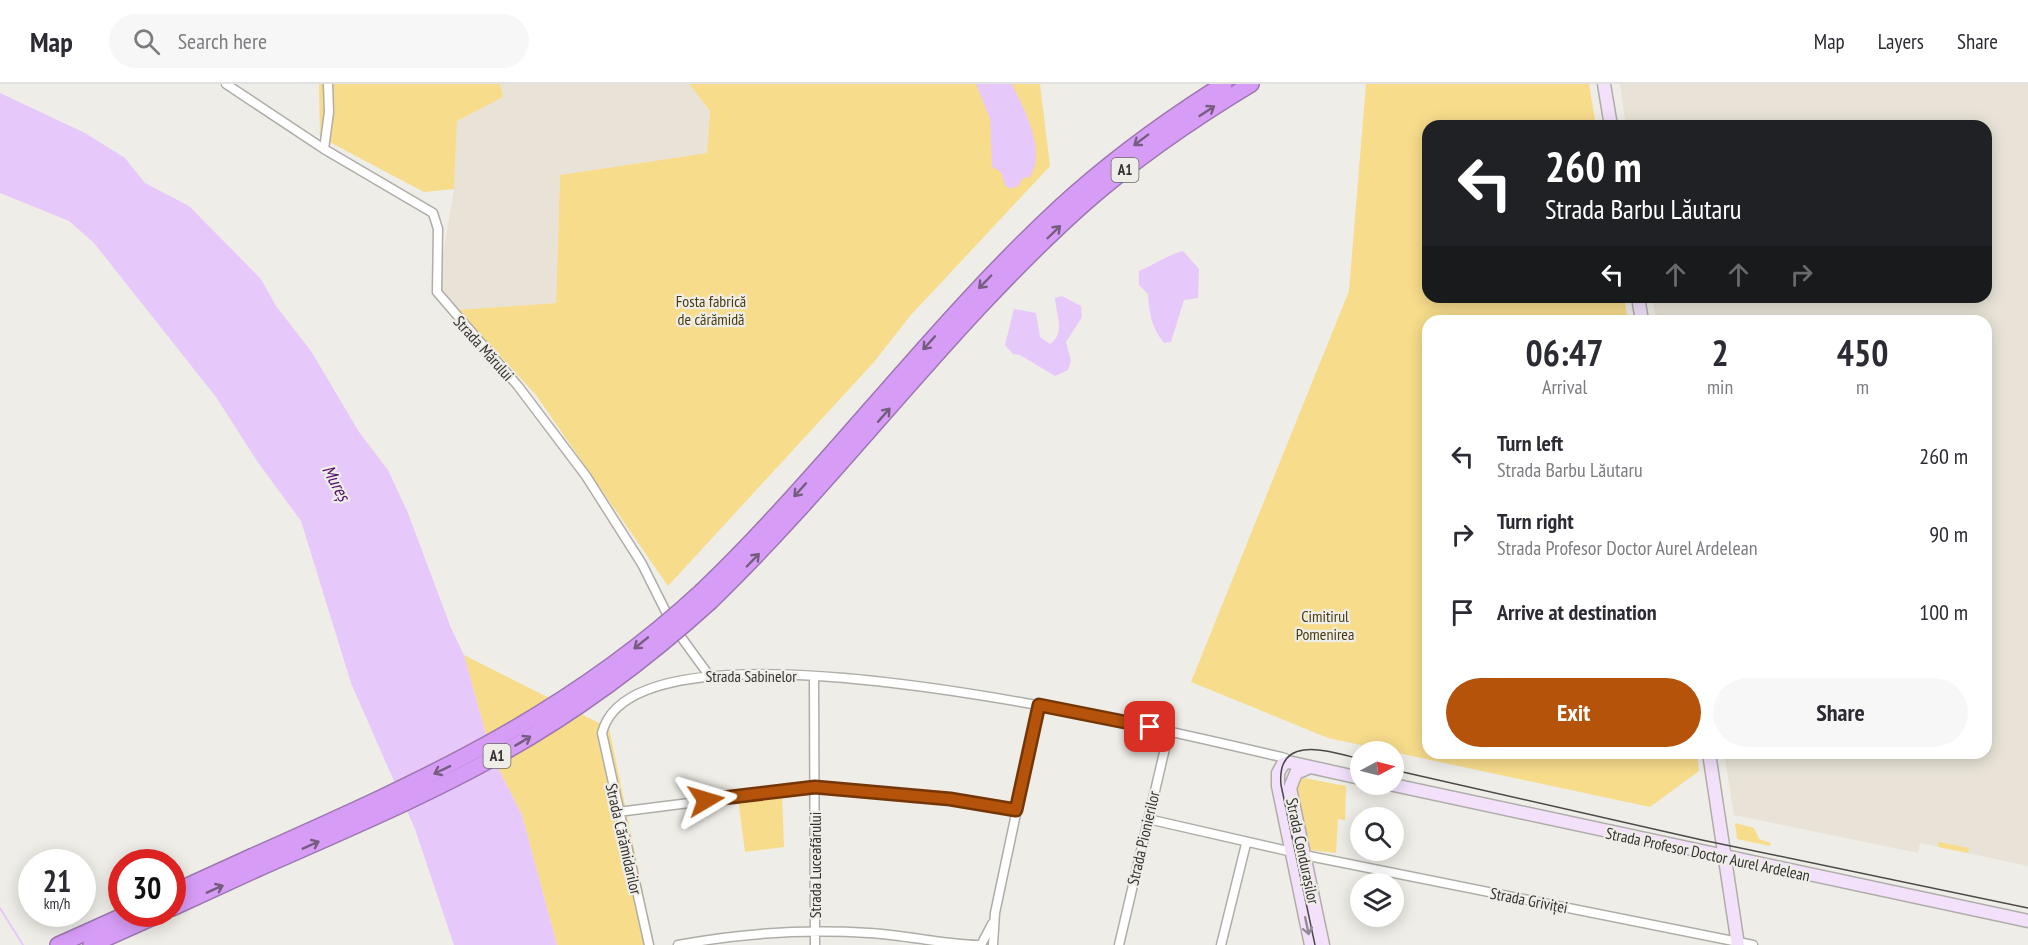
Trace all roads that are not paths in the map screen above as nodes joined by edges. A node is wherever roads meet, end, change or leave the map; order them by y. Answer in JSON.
{"nodes":[{"id":1,"x":226,"y":84,"type":"edge"},
{"id":2,"x":328,"y":84,"type":"edge"},
{"id":3,"x":1224,"y":84,"type":"edge"},
{"id":4,"x":1251,"y":84,"type":"edge"},
{"id":5,"x":1604,"y":84,"type":"edge"},
{"id":6,"x":1610,"y":120,"type":"edge"},
{"id":7,"x":324,"y":148,"type":"junction"},
{"id":8,"x":1008,"y":268,"type":"junction"},
{"id":9,"x":708,"y":674,"type":"junction"},
{"id":10,"x":814,"y":677,"type":"junction"},
{"id":11,"x":1039,"y":705,"type":"junction"},
{"id":12,"x":1169,"y":731,"type":"junction"},
{"id":13,"x":602,"y":733,"type":"joint"},
{"id":14,"x":1275,"y":755,"type":"junction"},
{"id":15,"x":1710,"y":759,"type":"edge"},
{"id":16,"x":1288,"y":762,"type":"junction"},
{"id":17,"x":1310,"y":767,"type":"junction"},
{"id":18,"x":1278,"y":773,"type":"junction"},
{"id":19,"x":1350,"y":776,"type":"edge"},
{"id":20,"x":815,"y":787,"type":"junction"},
{"id":21,"x":1404,"y":787,"type":"edge"},
{"id":22,"x":1016,"y":810,"type":"junction"},
{"id":23,"x":618,"y":812,"type":"junction"},
{"id":24,"x":1148,"y":819,"type":"junction"},
{"id":25,"x":1246,"y":844,"type":"junction"},
{"id":26,"x":1298,"y":854,"type":"junction"},
{"id":27,"x":1725,"y":858,"type":"junction"},
{"id":28,"x":254,"y":863,"type":"junction"},
{"id":29,"x":186,"y":888,"type":"edge"},
{"id":30,"x":186,"y":900,"type":"edge"},
{"id":31,"x":993,"y":921,"type":"junction"},
{"id":32,"x":2028,"y":921,"type":"edge"},
{"id":33,"x":108,"y":923,"type":"edge"},
{"id":34,"x":131,"y":927,"type":"edge"},
{"id":35,"x":814,"y":931,"type":"junction"},
{"id":36,"x":1737,"y":943,"type":"edge"},
{"id":37,"x":980,"y":944,"type":"edge"},
{"id":38,"x":58,"y":945,"type":"edge"},
{"id":39,"x":91,"y":945,"type":"edge"},
{"id":40,"x":649,"y":945,"type":"edge"},
{"id":41,"x":678,"y":945,"type":"edge"},
{"id":42,"x":814,"y":945,"type":"edge"},
{"id":43,"x":954,"y":945,"type":"edge"},
{"id":44,"x":993,"y":945,"type":"edge"},
{"id":45,"x":1119,"y":945,"type":"edge"},
{"id":46,"x":1221,"y":945,"type":"edge"},
{"id":47,"x":1311,"y":945,"type":"edge"},
{"id":48,"x":1323,"y":945,"type":"edge"},
{"id":49,"x":1753,"y":945,"type":"edge"}],
"edges":[{"from":1,"to":7,"type":"street","name":"Strada Mărului"},
{"from":2,"to":7,"type":"street"},
{"from":3,"to":8,"type":"highway","number":"A1","one_way":true},
{"from":8,"to":4,"type":"highway","number":"A1","one_way":true},
{"from":5,"to":6,"type":"main road"},
{"from":7,"to":9,"type":"street","name":"Strada Mărului"},
{"from":8,"to":28,"type":"highway","number":"A1","bridge":true},
{"from":9,"to":10,"type":"street","name":"Strada Sabinelor"},
{"from":9,"to":13,"type":"street","name":"Strada Sabinelor"},
{"from":10,"to":11,"type":"street"},
{"from":10,"to":20,"type":"street","name":"Strada Luceafărului"},
{"from":11,"to":12,"type":"street"},
{"from":11,"to":22,"type":"street"},
{"from":12,"to":14,"type":"street"},
{"from":12,"to":24,"type":"street","name":"Strada Pionierilor"},
{"from":13,"to":23,"type":"street","name":"Strada Cărămidarilor"},
{"from":14,"to":16,"type":"street"},
{"from":14,"to":18,"type":"street","name":"Strada Condurașilor"},
{"from":15,"to":27,"type":"main road"},
{"from":16,"to":17,"type":"main road"},
{"from":16,"to":18,"type":"main road"},
{"from":17,"to":19,"type":"main road"},
{"from":17,"to":26,"type":"main road","name":"Strada Condurașilor"},
{"from":18,"to":26,"type":"main road","name":"Strada Condurașilor"},
{"from":20,"to":22,"type":"street"},
{"from":20,"to":23,"type":"street"},
{"from":20,"to":35,"type":"street","name":"Strada Luceafărului"},
{"from":21,"to":27,"type":"main road","name":"Strada Profesor Doctor Aurel Ardelean"},
{"from":22,"to":31,"type":"street"},
{"from":23,"to":40,"type":"street","name":"Strada Cărămidarilor"},
{"from":24,"to":25,"type":"street","name":"Strada Griviței"},
{"from":24,"to":45,"type":"street","name":"Strada Pionierilor"},
{"from":25,"to":26,"type":"street","name":"Strada Griviței"},
{"from":25,"to":46,"type":"street"},
{"from":26,"to":36,"type":"street","name":"Strada Griviței"},
{"from":26,"to":47,"type":"main road","name":"Strada Condurașilor","one_way":true},
{"from":26,"to":48,"type":"main road","name":"Strada Condurașilor"},
{"from":27,"to":32,"type":"main road","name":"Strada Profesor Doctor Aurel Ardelean"},
{"from":27,"to":36,"type":"main road"},
{"from":28,"to":29,"type":"highway","number":"A1"},
{"from":30,"to":28,"type":"highway","number":"A1","one_way":true},
{"from":31,"to":37,"type":"street"},
{"from":31,"to":44,"type":"street"},
{"from":33,"to":38,"type":"highway"},
{"from":34,"to":39,"type":"highway"},
{"from":35,"to":41,"type":"street"},
{"from":35,"to":42,"type":"street","name":"Strada Luceafărului"},
{"from":35,"to":43,"type":"street"},
{"from":36,"to":49,"type":"street","name":"Strada Griviței"},
{"from":37,"to":43,"type":"street"},
{"from":37,"to":44,"type":"street"}]}
